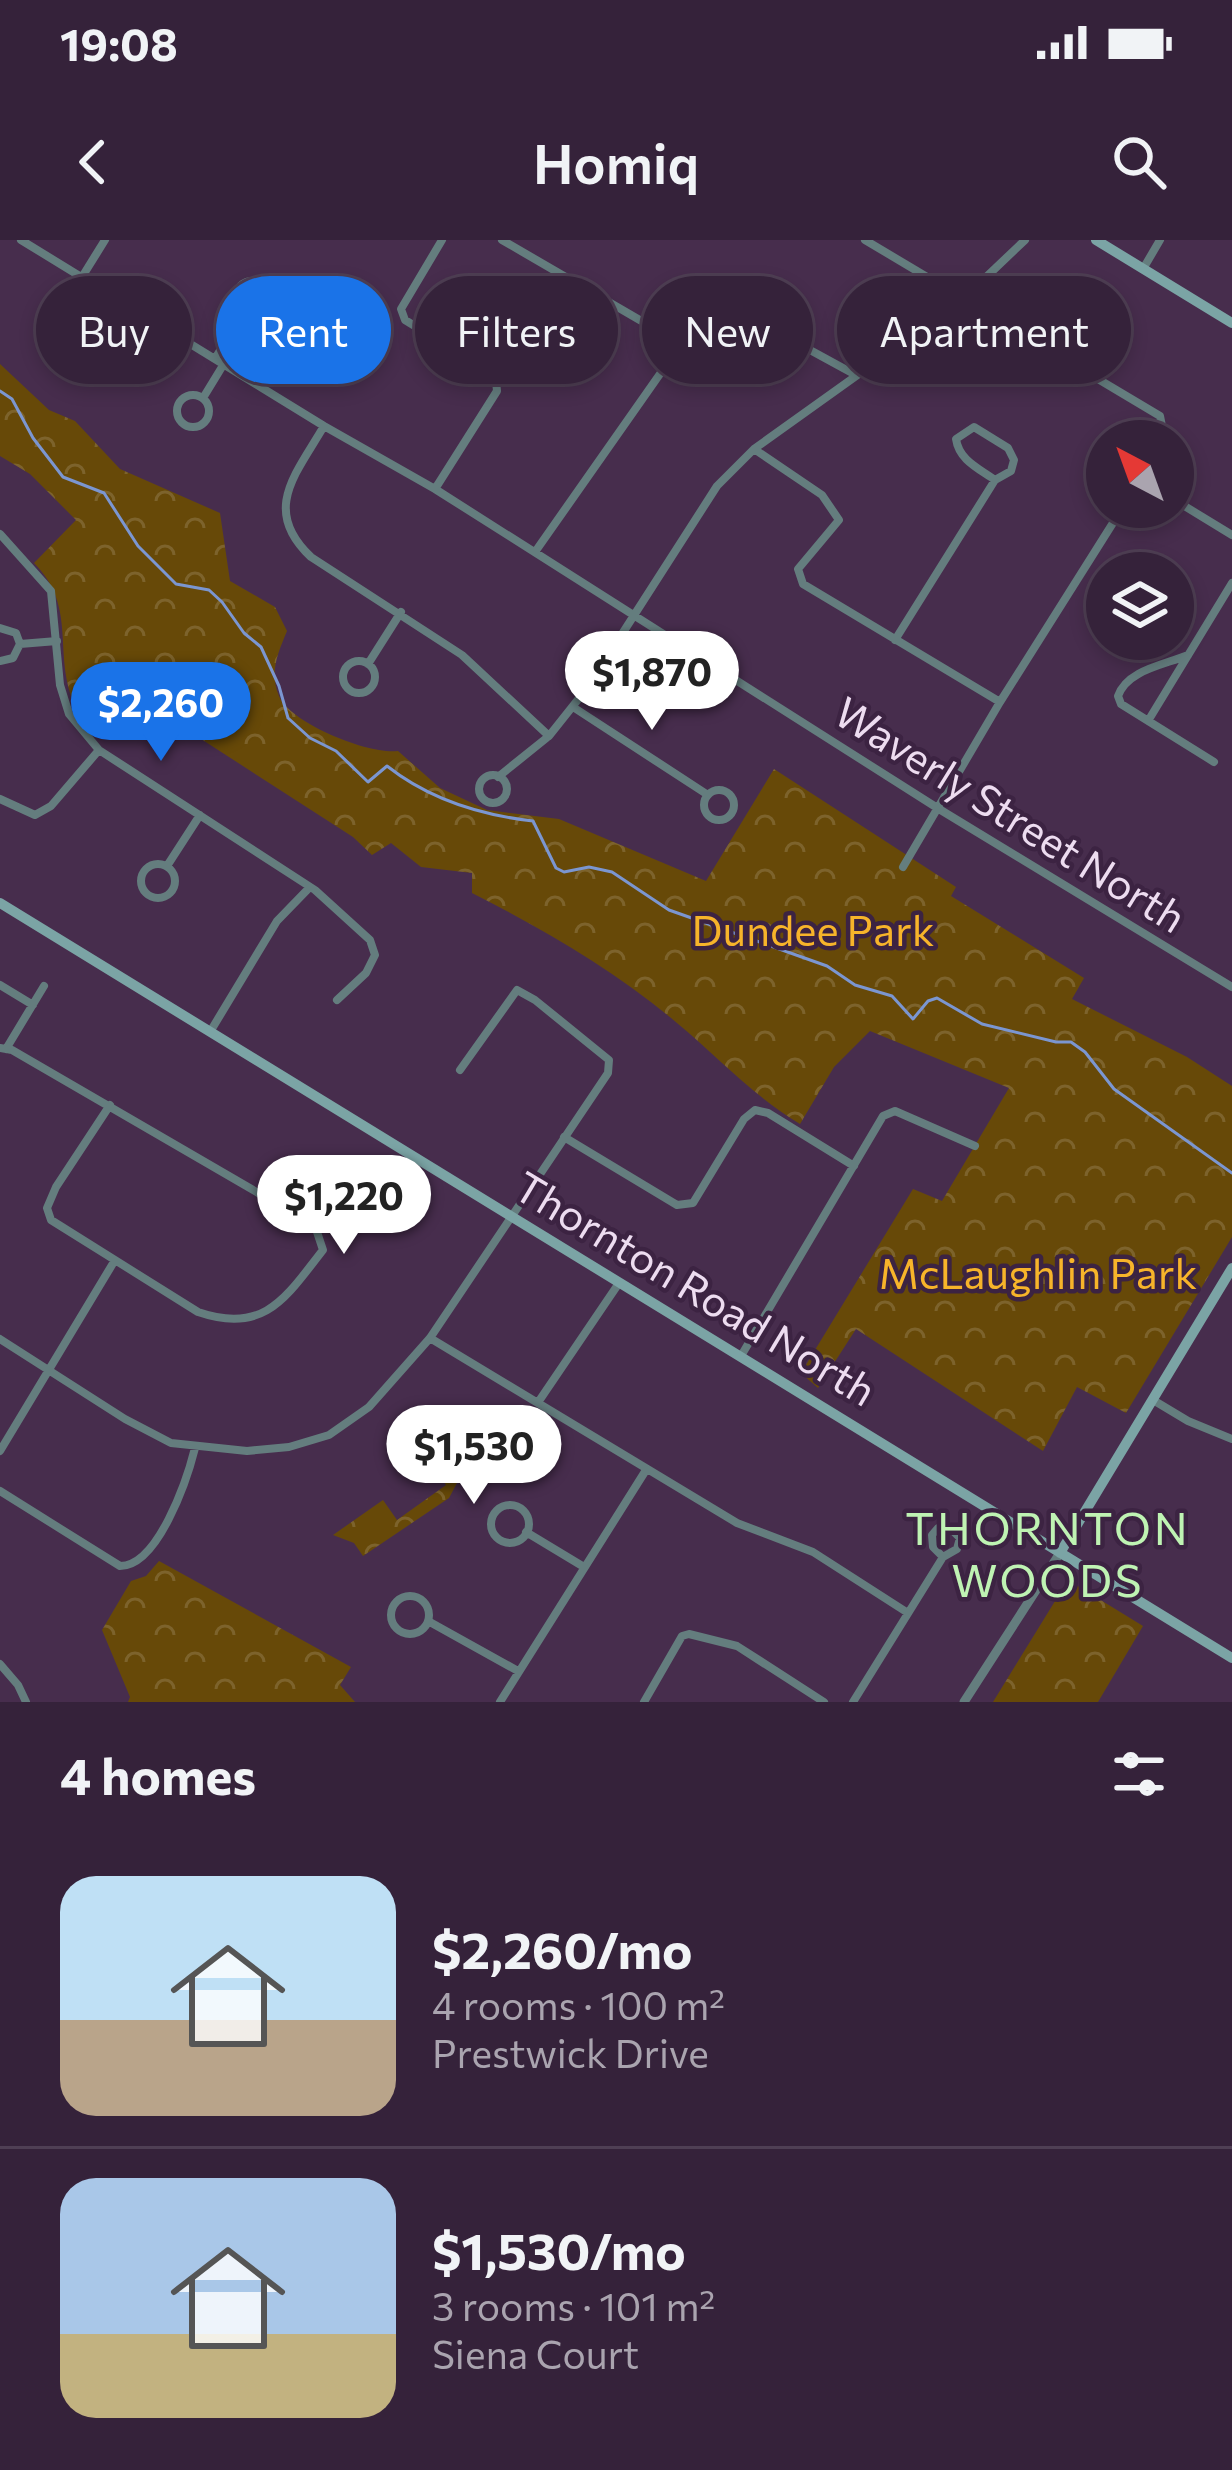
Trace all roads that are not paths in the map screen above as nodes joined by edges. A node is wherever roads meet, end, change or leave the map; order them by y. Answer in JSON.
{"nodes":[{"id":1,"x":21,"y":240,"type":"edge"},
{"id":2,"x":105,"y":240,"type":"edge"},
{"id":3,"x":442,"y":240,"type":"edge"},
{"id":4,"x":502,"y":240,"type":"edge"},
{"id":5,"x":865,"y":240,"type":"edge"},
{"id":6,"x":1025,"y":240,"type":"edge"},
{"id":7,"x":1096,"y":240,"type":"edge"},
{"id":8,"x":1160,"y":240,"type":"edge"},
{"id":9,"x":1143,"y":269,"type":"junction"},
{"id":10,"x":79,"y":276,"type":"edge"},
{"id":11,"x":83,"y":276,"type":"edge"},
{"id":12,"x":922,"y":276,"type":"edge"},
{"id":13,"x":988,"y":276,"type":"edge"},
{"id":14,"x":244,"y":311,"type":"joint"},
{"id":15,"x":642,"y":321,"type":"edge"},
{"id":16,"x":1232,"y":323,"type":"edge"},
{"id":17,"x":192,"y":342,"type":"edge"},
{"id":18,"x":216,"y":356,"type":"edge"},
{"id":19,"x":216,"y":377,"type":"edge"},
{"id":20,"x":259,"y":384,"type":"edge"},
{"id":21,"x":654,"y":384,"type":"edge"},
{"id":22,"x":841,"y":384,"type":"edge"},
{"id":23,"x":1105,"y":384,"type":"edge"},
{"id":24,"x":203,"y":398,"type":"junction"},
{"id":25,"x":1161,"y":420,"type":"edge"},
{"id":26,"x":324,"y":426,"type":"junction"},
{"id":27,"x":754,"y":449,"type":"junction"},
{"id":28,"x":995,"y":480,"type":"junction"},
{"id":29,"x":435,"y":489,"type":"junction"},
{"id":30,"x":1194,"y":512,"type":"edge"},
{"id":31,"x":1110,"y":528,"type":"edge"},
{"id":32,"x":0,"y":534,"type":"edge"},
{"id":33,"x":1232,"y":535,"type":"edge"},
{"id":34,"x":535,"y":552,"type":"junction"},
{"id":35,"x":1232,"y":583,"type":"edge"},
{"id":36,"x":401,"y":612,"type":"junction"},
{"id":37,"x":632,"y":613,"type":"junction"},
{"id":38,"x":0,"y":628,"type":"edge"},
{"id":39,"x":896,"y":640,"type":"junction"},
{"id":40,"x":57,"y":641,"type":"junction"},
{"id":41,"x":20,"y":644,"type":"junction"},
{"id":42,"x":1194,"y":648,"type":"edge"},
{"id":43,"x":1179,"y":660,"type":"edge"},
{"id":44,"x":1186,"y":660,"type":"edge"},
{"id":45,"x":0,"y":662,"type":"edge"},
{"id":46,"x":368,"y":664,"type":"junction"},
{"id":47,"x":1000,"y":703,"type":"junction"},
{"id":48,"x":573,"y":707,"type":"junction"},
{"id":49,"x":1148,"y":721,"type":"junction"},
{"id":50,"x":549,"y":736,"type":"junction"},
{"id":51,"x":99,"y":750,"type":"junction"},
{"id":52,"x":1214,"y":761,"type":"dead end"},
{"id":53,"x":498,"y":776,"type":"dead end"},
{"id":54,"x":708,"y":795,"type":"dead end"},
{"id":55,"x":0,"y":799,"type":"edge"},
{"id":56,"x":939,"y":809,"type":"junction"},
{"id":57,"x":200,"y":814,"type":"junction"},
{"id":58,"x":167,"y":866,"type":"junction"},
{"id":59,"x":903,"y":867,"type":"dead end"},
{"id":60,"x":310,"y":887,"type":"junction"},
{"id":61,"x":0,"y":903,"type":"edge"},
{"id":62,"x":0,"y":985,"type":"edge"},
{"id":63,"x":44,"y":986,"type":"dead end"},
{"id":64,"x":1232,"y":987,"type":"edge"},
{"id":65,"x":337,"y":1000,"type":"dead end"},
{"id":66,"x":33,"y":1005,"type":"junction"},
{"id":67,"x":210,"y":1032,"type":"junction"},
{"id":68,"x":3,"y":1048,"type":"edge"},
{"id":69,"x":460,"y":1070,"type":"dead end"},
{"id":70,"x":110,"y":1105,"type":"junction"},
{"id":71,"x":564,"y":1137,"type":"junction"},
{"id":72,"x":975,"y":1146,"type":"dead end"},
{"id":73,"x":854,"y":1166,"type":"junction"},
{"id":74,"x":513,"y":1216,"type":"junction"},
{"id":75,"x":115,"y":1260,"type":"junction"},
{"id":76,"x":1232,"y":1268,"type":"edge"},
{"id":77,"x":620,"y":1281,"type":"junction"},
{"id":78,"x":430,"y":1337,"type":"junction"},
{"id":79,"x":0,"y":1339,"type":"edge"},
{"id":80,"x":741,"y":1356,"type":"junction"},
{"id":81,"x":49,"y":1370,"type":"junction"},
{"id":82,"x":1153,"y":1399,"type":"junction"},
{"id":83,"x":539,"y":1401,"type":"junction"},
{"id":84,"x":1232,"y":1439,"type":"edge"},
{"id":85,"x":195,"y":1448,"type":"junction"},
{"id":86,"x":0,"y":1451,"type":"edge"},
{"id":87,"x":646,"y":1470,"type":"junction"},
{"id":88,"x":0,"y":1491,"type":"edge"},
{"id":89,"x":526,"y":1532,"type":"junction"},
{"id":90,"x":1060,"y":1552,"type":"junction"},
{"id":91,"x":943,"y":1557,"type":"dead end"},
{"id":92,"x":584,"y":1568,"type":"junction"},
{"id":93,"x":908,"y":1613,"type":"junction"},
{"id":94,"x":428,"y":1621,"type":"junction"},
{"id":95,"x":1232,"y":1658,"type":"edge"},
{"id":96,"x":0,"y":1664,"type":"edge"},
{"id":97,"x":518,"y":1672,"type":"junction"},
{"id":98,"x":26,"y":1702,"type":"edge"},
{"id":99,"x":500,"y":1702,"type":"edge"},
{"id":100,"x":644,"y":1702,"type":"edge"},
{"id":101,"x":824,"y":1702,"type":"edge"},
{"id":102,"x":853,"y":1702,"type":"edge"},
{"id":103,"x":964,"y":1702,"type":"edge"}],
"edges":[{"from":1,"to":10,"type":"street","name":"Waverly Street North"},
{"from":2,"to":11,"type":"street"},
{"from":3,"to":29,"type":"street"},
{"from":4,"to":15,"type":"street"},
{"from":5,"to":12,"type":"street"},
{"from":6,"to":13,"type":"street"},
{"from":7,"to":9,"type":"main road"},
{"from":8,"to":9,"type":"street"},
{"from":9,"to":16,"type":"main road"},
{"from":14,"to":14,"type":"street"},
{"from":17,"to":18,"type":"street","name":"Waverly Street North"},
{"from":19,"to":24,"type":"street"},
{"from":20,"to":26,"type":"street","name":"Waverly Street North"},
{"from":21,"to":34,"type":"street"},
{"from":22,"to":27,"type":"street"},
{"from":23,"to":25,"type":"street"},
{"from":24,"to":24,"type":"street"},
{"from":26,"to":29,"type":"street","name":"Waverly Street North"},
{"from":26,"to":36,"type":"street"},
{"from":27,"to":37,"type":"street"},
{"from":27,"to":39,"type":"street"},
{"from":28,"to":28,"type":"street"},
{"from":28,"to":39,"type":"street"},
{"from":29,"to":34,"type":"street","name":"Waverly Street North"},
{"from":30,"to":33,"type":"street"},
{"from":31,"to":47,"type":"street"},
{"from":32,"to":40,"type":"street"},
{"from":34,"to":37,"type":"street","name":"Waverly Street North"},
{"from":35,"to":42,"type":"street"},
{"from":36,"to":46,"type":"street"},
{"from":36,"to":50,"type":"street"},
{"from":37,"to":48,"type":"street"},
{"from":37,"to":56,"type":"street","name":"Waverly Street North"},
{"from":38,"to":41,"type":"street"},
{"from":39,"to":47,"type":"street"},
{"from":40,"to":41,"type":"street"},
{"from":40,"to":51,"type":"street"},
{"from":41,"to":45,"type":"street"},
{"from":43,"to":49,"type":"street"},
{"from":44,"to":49,"type":"street"},
{"from":46,"to":46,"type":"street"},
{"from":47,"to":56,"type":"street"},
{"from":48,"to":50,"type":"street"},
{"from":48,"to":54,"type":"street"},
{"from":49,"to":52,"type":"street"},
{"from":50,"to":53,"type":"street"},
{"from":51,"to":55,"type":"street"},
{"from":51,"to":57,"type":"street"},
{"from":56,"to":59,"type":"street"},
{"from":56,"to":64,"type":"street","name":"Waverly Street North"},
{"from":57,"to":58,"type":"street"},
{"from":57,"to":60,"type":"street"},
{"from":58,"to":58,"type":"street"},
{"from":60,"to":65,"type":"street"},
{"from":60,"to":67,"type":"street"},
{"from":61,"to":67,"type":"main road","name":"Thornton Road North"},
{"from":62,"to":66,"type":"street"},
{"from":63,"to":66,"type":"street"},
{"from":66,"to":68,"type":"street"},
{"from":67,"to":74,"type":"main road","name":"Thornton Road North"},
{"from":68,"to":70,"type":"street"},
{"from":69,"to":71,"type":"street"},
{"from":70,"to":75,"type":"street"},
{"from":70,"to":75,"type":"street"},
{"from":71,"to":73,"type":"street"},
{"from":71,"to":74,"type":"street"},
{"from":72,"to":73,"type":"street"},
{"from":73,"to":80,"type":"street"},
{"from":74,"to":77,"type":"main road","name":"Thornton Road North"},
{"from":74,"to":78,"type":"street"},
{"from":75,"to":81,"type":"street"},
{"from":76,"to":82,"type":"main road"},
{"from":77,"to":80,"type":"main road","name":"Thornton Road North"},
{"from":77,"to":83,"type":"street"},
{"from":78,"to":83,"type":"street"},
{"from":78,"to":85,"type":"street"},
{"from":79,"to":81,"type":"street"},
{"from":80,"to":90,"type":"main road","name":"Thornton Road North"},
{"from":81,"to":85,"type":"street"},
{"from":81,"to":86,"type":"street"},
{"from":82,"to":84,"type":"street"},
{"from":82,"to":90,"type":"main road"},
{"from":83,"to":87,"type":"street"},
{"from":85,"to":88,"type":"street"},
{"from":87,"to":92,"type":"street"},
{"from":87,"to":93,"type":"street"},
{"from":89,"to":89,"type":"street"},
{"from":89,"to":92,"type":"street"},
{"from":90,"to":95,"type":"main road","name":"Thornton Road North"},
{"from":90,"to":103,"type":"street"},
{"from":91,"to":93,"type":"street"},
{"from":92,"to":97,"type":"street"},
{"from":93,"to":102,"type":"street"},
{"from":94,"to":94,"type":"street"},
{"from":94,"to":97,"type":"street"},
{"from":96,"to":98,"type":"street"},
{"from":97,"to":99,"type":"street"},
{"from":100,"to":101,"type":"street"}]}
